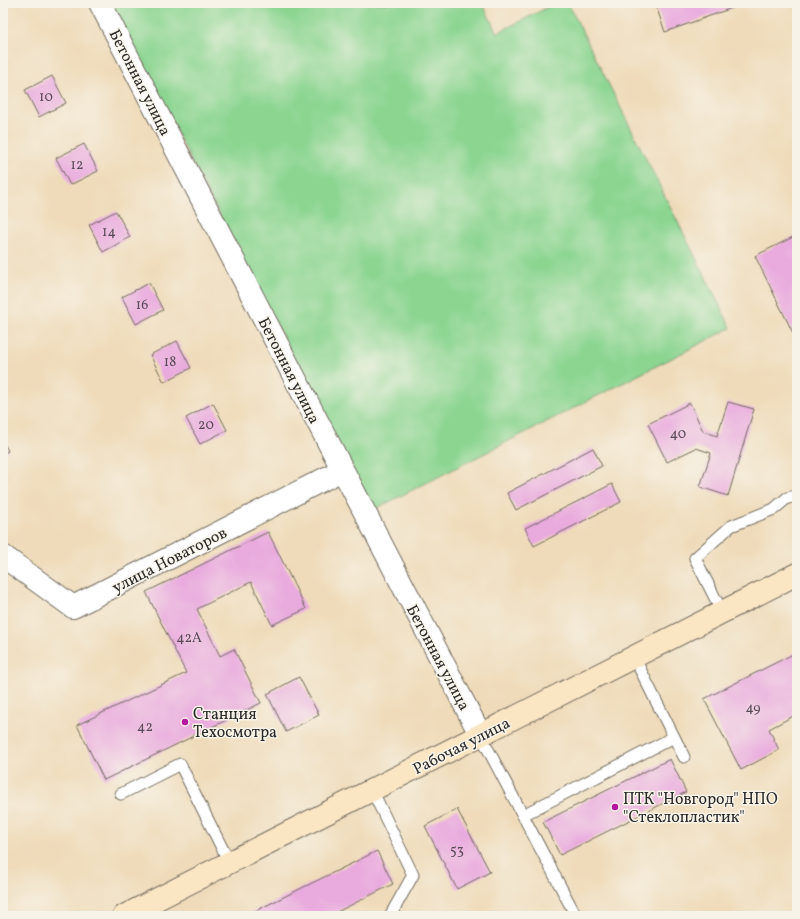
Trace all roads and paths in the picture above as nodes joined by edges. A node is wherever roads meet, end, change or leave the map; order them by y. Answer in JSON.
{"nodes":[{"id":1,"x":100,"y":3,"type":"edge"},
{"id":2,"x":342,"y":470,"type":"junction"},
{"id":3,"x":797,"y":496,"type":"edge"},
{"id":4,"x":3,"y":556,"type":"edge"},
{"id":5,"x":797,"y":574,"type":"edge"},
{"id":6,"x":722,"y":612,"type":"junction"},
{"id":7,"x":634,"y":657,"type":"junction"},
{"id":8,"x":481,"y":736,"type":"junction"},
{"id":9,"x":674,"y":737,"type":"junction"},
{"id":10,"x":684,"y":758,"type":"dead end"},
{"id":11,"x":372,"y":790,"type":"junction"},
{"id":12,"x":121,"y":794,"type":"dead end"},
{"id":13,"x":522,"y":814,"type":"junction"},
{"id":14,"x":229,"y":862,"type":"junction"},
{"id":15,"x":124,"y":916,"type":"edge"},
{"id":16,"x":390,"y":916,"type":"edge"},
{"id":17,"x":576,"y":916,"type":"edge"}],
"edges":[{"from":1,"to":2,"type":"street","name":"Бетонная улица"},
{"from":2,"to":4,"type":"street","name":"улица Новаторов"},
{"from":2,"to":8,"type":"street","name":"Бетонная улица"},
{"from":3,"to":6,"type":"lane"},
{"from":5,"to":6,"type":"main road","name":"Рабочая улица"},
{"from":6,"to":7,"type":"main road","name":"Рабочая улица"},
{"from":7,"to":8,"type":"main road","name":"Рабочая улица"},
{"from":7,"to":9,"type":"lane"},
{"from":8,"to":11,"type":"main road","name":"Рабочая улица"},
{"from":8,"to":13,"type":"lane"},
{"from":9,"to":10,"type":"lane"},
{"from":9,"to":13,"type":"lane"},
{"from":11,"to":14,"type":"main road","name":"Рабочая улица"},
{"from":11,"to":16,"type":"lane"},
{"from":12,"to":14,"type":"lane"},
{"from":13,"to":17,"type":"lane"},
{"from":14,"to":15,"type":"main road","name":"Рабочая улица"}]}
